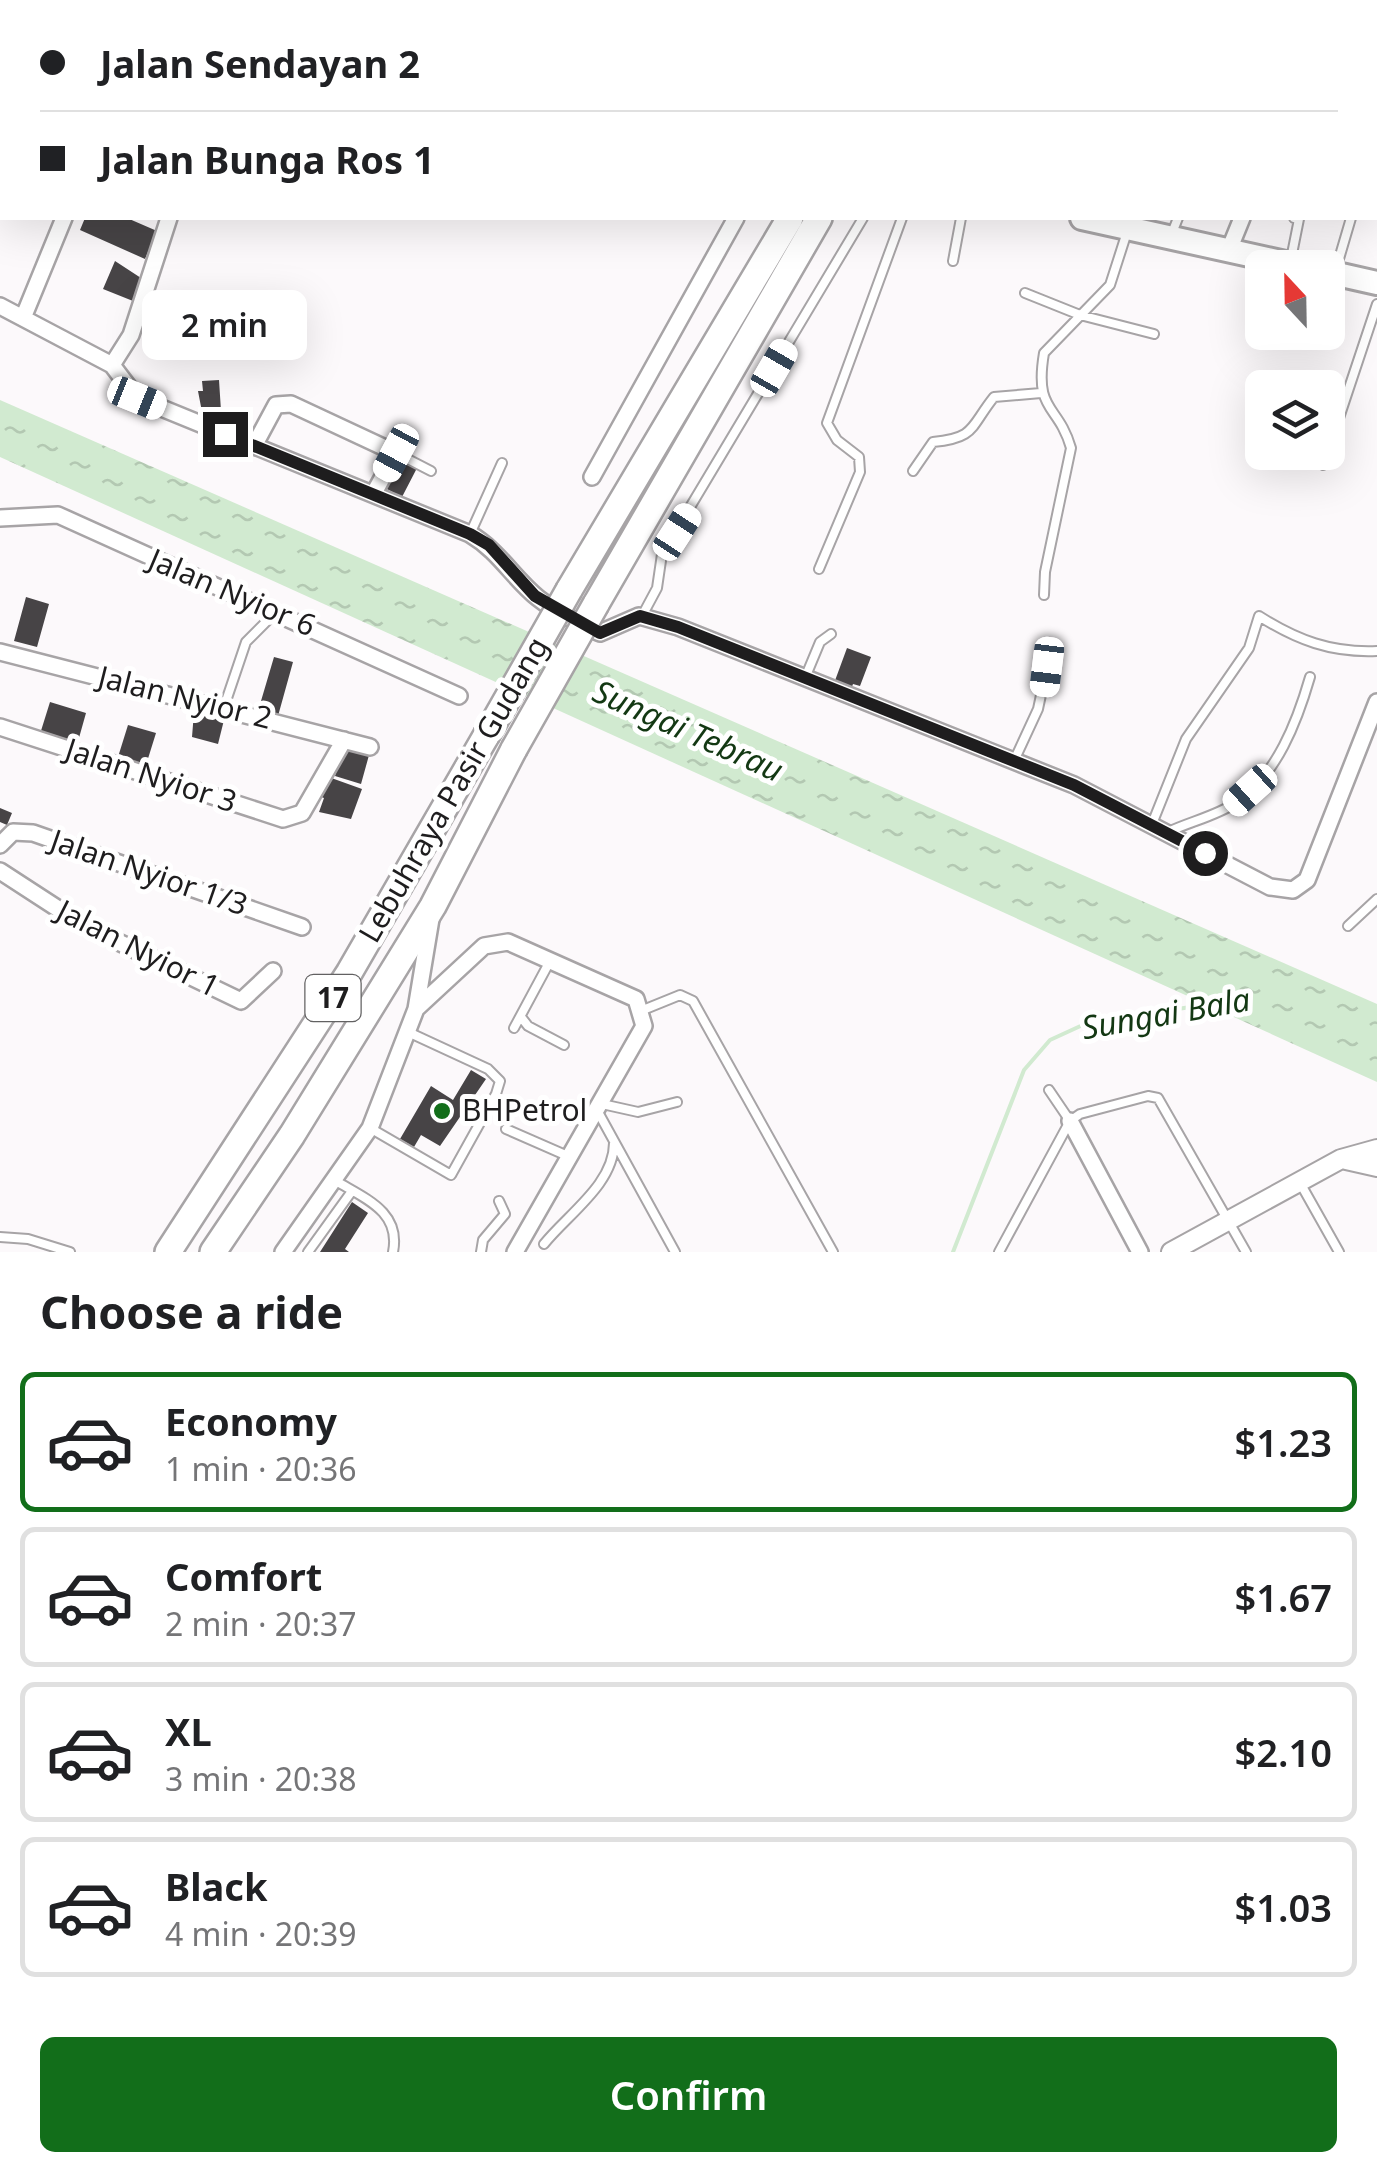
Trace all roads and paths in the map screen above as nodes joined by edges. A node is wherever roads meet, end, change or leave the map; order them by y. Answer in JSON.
{"nodes":[{"id":1,"x":63,"y":220,"type":"edge"},
{"id":2,"x":168,"y":220,"type":"edge"},
{"id":3,"x":735,"y":220,"type":"edge"},
{"id":4,"x":789,"y":220,"type":"edge"},
{"id":5,"x":819,"y":220,"type":"edge"},
{"id":6,"x":861,"y":220,"type":"edge"},
{"id":7,"x":901,"y":220,"type":"edge"},
{"id":8,"x":961,"y":220,"type":"edge"},
{"id":9,"x":1241,"y":220,"type":"edge"},
{"id":10,"x":1299,"y":220,"type":"edge"},
{"id":11,"x":1351,"y":220,"type":"edge"},
{"id":12,"x":1115,"y":223,"type":"edge"},
{"id":13,"x":1174,"y":227,"type":"edge"},
{"id":14,"x":1229,"y":250,"type":"junction"},
{"id":15,"x":1299,"y":250,"type":"edge"},
{"id":16,"x":1340,"y":250,"type":"edge"},
{"id":17,"x":1245,"y":254,"type":"edge"},
{"id":18,"x":953,"y":261,"type":"dead end"},
{"id":19,"x":1345,"y":275,"type":"edge"},
{"id":20,"x":1377,"y":282,"type":"edge"},
{"id":21,"x":1024,"y":293,"type":"dead end"},
{"id":22,"x":1377,"y":304,"type":"edge"},
{"id":23,"x":0,"y":306,"type":"edge"},
{"id":24,"x":1080,"y":315,"type":"junction"},
{"id":25,"x":23,"y":318,"type":"junction"},
{"id":26,"x":1154,"y":334,"type":"dead end"},
{"id":27,"x":112,"y":365,"type":"junction"},
{"id":28,"x":1042,"y":393,"type":"junction"},
{"id":29,"x":1345,"y":399,"type":"edge"},
{"id":30,"x":254,"y":446,"type":"junction"},
{"id":31,"x":396,"y":453,"type":"junction"},
{"id":32,"x":502,"y":462,"type":"dead end"},
{"id":33,"x":431,"y":471,"type":"dead end"},
{"id":34,"x":913,"y":471,"type":"dead end"},
{"id":35,"x":592,"y":477,"type":"dead end"},
{"id":36,"x":374,"y":494,"type":"junction"},
{"id":37,"x":0,"y":518,"type":"edge"},
{"id":38,"x":470,"y":534,"type":"junction"},
{"id":39,"x":818,"y":569,"type":"dead end"},
{"id":40,"x":1044,"y":595,"type":"dead end"},
{"id":41,"x":276,"y":612,"type":"junction"},
{"id":42,"x":642,"y":616,"type":"junction"},
{"id":43,"x":831,"y":634,"type":"dead end"},
{"id":44,"x":1377,"y":651,"type":"edge"},
{"id":45,"x":0,"y":652,"type":"edge"},
{"id":46,"x":1047,"y":667,"type":"dead end"},
{"id":47,"x":1310,"y":677,"type":"dead end"},
{"id":48,"x":805,"y":678,"type":"junction"},
{"id":49,"x":459,"y":696,"type":"dead end"},
{"id":50,"x":1377,"y":702,"type":"edge"},
{"id":51,"x":224,"y":708,"type":"junction"},
{"id":52,"x":0,"y":727,"type":"edge"},
{"id":53,"x":344,"y":740,"type":"junction"},
{"id":54,"x":370,"y":747,"type":"dead end"},
{"id":55,"x":1013,"y":763,"type":"junction"},
{"id":56,"x":1158,"y":828,"type":"junction"},
{"id":57,"x":0,"y":845,"type":"edge"},
{"id":58,"x":0,"y":872,"type":"edge"},
{"id":59,"x":1377,"y":899,"type":"edge"},
{"id":60,"x":433,"y":906,"type":"junction"},
{"id":61,"x":1348,"y":926,"type":"dead end"},
{"id":62,"x":302,"y":927,"type":"dead end"},
{"id":63,"x":550,"y":961,"type":"junction"},
{"id":64,"x":273,"y":971,"type":"dead end"},
{"id":65,"x":416,"y":1009,"type":"junction"},
{"id":66,"x":642,"y":1010,"type":"junction"},
{"id":67,"x":521,"y":1016,"type":"junction"},
{"id":68,"x":514,"y":1028,"type":"dead end"},
{"id":69,"x":408,"y":1032,"type":"junction"},
{"id":70,"x":564,"y":1045,"type":"dead end"},
{"id":71,"x":1050,"y":1090,"type":"dead end"},
{"id":72,"x":677,"y":1102,"type":"dead end"},
{"id":73,"x":600,"y":1108,"type":"junction"},
{"id":74,"x":1070,"y":1121,"type":"junction"},
{"id":75,"x":370,"y":1128,"type":"junction"},
{"id":76,"x":506,"y":1130,"type":"dead end"},
{"id":77,"x":614,"y":1138,"type":"junction"},
{"id":78,"x":1377,"y":1150,"type":"edge"},
{"id":79,"x":570,"y":1158,"type":"junction"},
{"id":80,"x":1341,"y":1159,"type":"junction"},
{"id":81,"x":1377,"y":1167,"type":"edge"},
{"id":82,"x":336,"y":1181,"type":"junction"},
{"id":83,"x":1299,"y":1181,"type":"junction"},
{"id":84,"x":352,"y":1190,"type":"junction"},
{"id":85,"x":499,"y":1201,"type":"dead end"},
{"id":86,"x":1228,"y":1220,"type":"junction"},
{"id":87,"x":0,"y":1237,"type":"edge"},
{"id":88,"x":28,"y":1239,"type":"junction"},
{"id":89,"x":544,"y":1244,"type":"dead end"},
{"id":90,"x":54,"y":1250,"type":"edge"},
{"id":91,"x":18,"y":1252,"type":"edge"},
{"id":92,"x":70,"y":1252,"type":"edge"},
{"id":93,"x":168,"y":1252,"type":"edge"},
{"id":94,"x":213,"y":1252,"type":"edge"},
{"id":95,"x":283,"y":1252,"type":"edge"},
{"id":96,"x":308,"y":1252,"type":"edge"},
{"id":97,"x":393,"y":1252,"type":"edge"},
{"id":98,"x":481,"y":1252,"type":"edge"},
{"id":99,"x":515,"y":1252,"type":"edge"},
{"id":100,"x":675,"y":1252,"type":"edge"},
{"id":101,"x":833,"y":1252,"type":"edge"},
{"id":102,"x":999,"y":1252,"type":"edge"},
{"id":103,"x":1140,"y":1252,"type":"edge"},
{"id":104,"x":1171,"y":1252,"type":"edge"},
{"id":105,"x":1246,"y":1252,"type":"edge"},
{"id":106,"x":1339,"y":1252,"type":"edge"}],
"edges":[{"from":1,"to":25,"type":"street"},
{"from":2,"to":27,"type":"street"},
{"from":3,"to":35,"type":"street"},
{"from":4,"to":93,"type":"highway","name":"Lebuhraya Pasir Gudang","number":"17","bridge":true},
{"from":5,"to":60,"type":"highway","name":"Lebuhraya Pasir Gudang","number":"17","bridge":true},
{"from":6,"to":42,"type":"lane"},
{"from":7,"to":39,"type":"lane"},
{"from":8,"to":18,"type":"lane"},
{"from":9,"to":14,"type":"street"},
{"from":10,"to":15,"type":"lane"},
{"from":11,"to":16,"type":"lane"},
{"from":12,"to":13,"type":"main road"},
{"from":12,"to":24,"type":"lane"},
{"from":13,"to":14,"type":"main road"},
{"from":14,"to":17,"type":"main road"},
{"from":19,"to":20,"type":"main road"},
{"from":21,"to":24,"type":"lane"},
{"from":22,"to":29,"type":"lane"},
{"from":23,"to":25,"type":"street"},
{"from":24,"to":26,"type":"lane"},
{"from":24,"to":28,"type":"lane"},
{"from":25,"to":27,"type":"street"},
{"from":27,"to":30,"type":"street"},
{"from":28,"to":34,"type":"lane"},
{"from":28,"to":40,"type":"lane"},
{"from":30,"to":31,"type":"street"},
{"from":30,"to":36,"type":"street"},
{"from":31,"to":33,"type":"lane"},
{"from":31,"to":36,"type":"street"},
{"from":32,"to":38,"type":"lane"},
{"from":36,"to":38,"type":"street"},
{"from":37,"to":41,"type":"street","name":"Jalan Nyior 6"},
{"from":38,"to":42,"type":"street"},
{"from":41,"to":49,"type":"street","name":"Jalan Nyior 6"},
{"from":41,"to":51,"type":"lane"},
{"from":42,"to":48,"type":"street"},
{"from":43,"to":48,"type":"lane"},
{"from":44,"to":56,"type":"lane"},
{"from":45,"to":51,"type":"street","name":"Jalan Nyior 2"},
{"from":46,"to":55,"type":"lane"},
{"from":47,"to":56,"type":"lane"},
{"from":48,"to":55,"type":"street"},
{"from":50,"to":56,"type":"street"},
{"from":51,"to":53,"type":"street","name":"Jalan Nyior 2"},
{"from":52,"to":53,"type":"street","name":"Jalan Nyior 3"},
{"from":53,"to":54,"type":"street","name":"Jalan Nyior 2"},
{"from":55,"to":56,"type":"street"},
{"from":57,"to":62,"type":"street","name":"Jalan Nyior 1/3"},
{"from":58,"to":64,"type":"street","name":"Jalan Nyior 1"},
{"from":59,"to":61,"type":"lane"},
{"from":60,"to":65,"type":"street"},
{"from":60,"to":94,"type":"highway","name":"Lebuhraya Pasir Gudang","number":"17"},
{"from":63,"to":65,"type":"street"},
{"from":63,"to":66,"type":"street"},
{"from":63,"to":67,"type":"lane"},
{"from":65,"to":69,"type":"street"},
{"from":66,"to":73,"type":"street"},
{"from":66,"to":101,"type":"lane"},
{"from":67,"to":68,"type":"lane"},
{"from":67,"to":70,"type":"lane"},
{"from":69,"to":75,"type":"street"},
{"from":69,"to":75,"type":"lane"},
{"from":71,"to":74,"type":"lane"},
{"from":72,"to":73,"type":"lane"},
{"from":73,"to":77,"type":"lane"},
{"from":73,"to":79,"type":"street"},
{"from":74,"to":86,"type":"lane"},
{"from":74,"to":102,"type":"lane"},
{"from":74,"to":103,"type":"street"},
{"from":75,"to":82,"type":"street"},
{"from":76,"to":79,"type":"lane"},
{"from":77,"to":89,"type":"lane"},
{"from":77,"to":100,"type":"lane"},
{"from":78,"to":80,"type":"street"},
{"from":79,"to":99,"type":"street"},
{"from":80,"to":81,"type":"street"},
{"from":80,"to":83,"type":"street"},
{"from":82,"to":84,"type":"lane"},
{"from":82,"to":95,"type":"street"},
{"from":83,"to":86,"type":"street"},
{"from":83,"to":106,"type":"lane"},
{"from":84,"to":96,"type":"lane"},
{"from":84,"to":97,"type":"lane"},
{"from":85,"to":98,"type":"lane"},
{"from":86,"to":104,"type":"street"},
{"from":86,"to":105,"type":"lane"},
{"from":87,"to":88,"type":"lane"},
{"from":88,"to":90,"type":"lane"},
{"from":88,"to":91,"type":"lane"},
{"from":90,"to":92,"type":"lane"}]}
